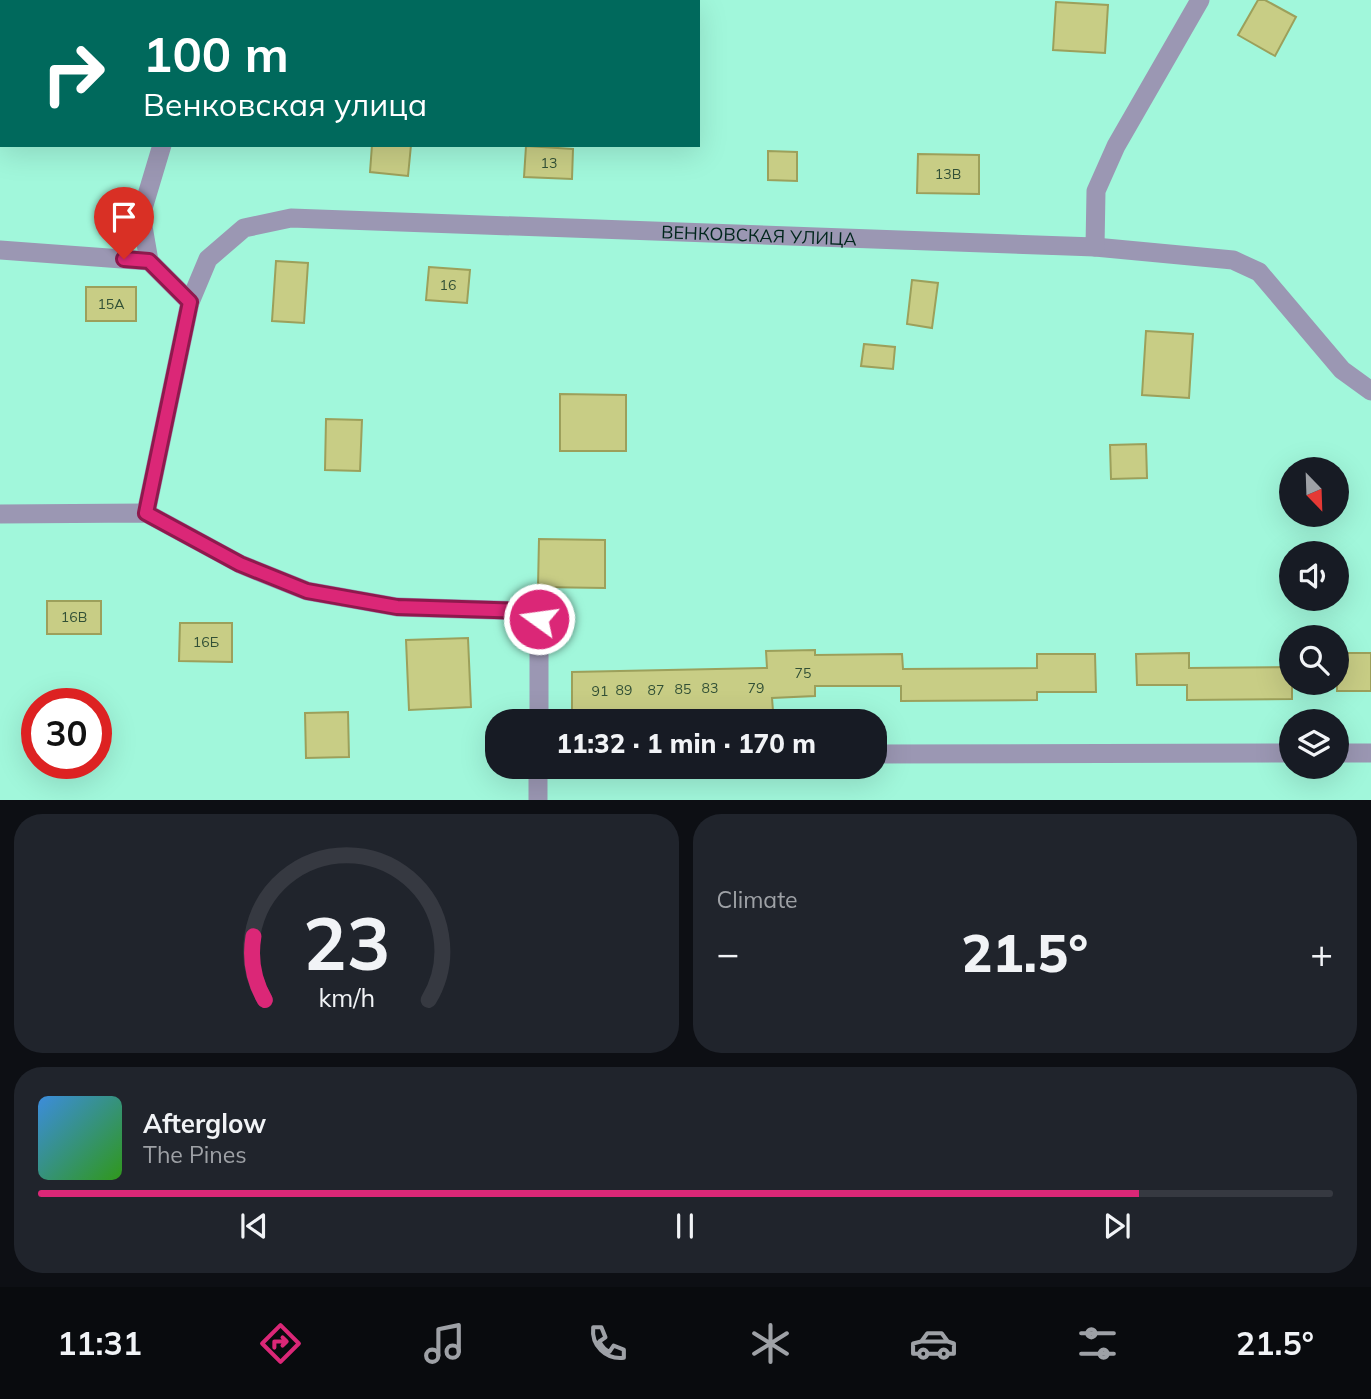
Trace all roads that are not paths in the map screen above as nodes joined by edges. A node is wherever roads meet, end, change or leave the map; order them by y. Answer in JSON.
{"nodes":[{"id":1,"x":1200,"y":0,"type":"edge"},
{"id":2,"x":161,"y":147,"type":"edge"},
{"id":3,"x":1095,"y":247,"type":"junction"},
{"id":4,"x":0,"y":250,"type":"edge"},
{"id":5,"x":149,"y":261,"type":"junction"},
{"id":6,"x":190,"y":302,"type":"junction"},
{"id":7,"x":1371,"y":391,"type":"edge"},
{"id":8,"x":146,"y":513,"type":"junction"},
{"id":9,"x":0,"y":514,"type":"edge"},
{"id":10,"x":538,"y":709,"type":"edge"},
{"id":11,"x":1279,"y":753,"type":"edge"},
{"id":12,"x":1349,"y":753,"type":"edge"},
{"id":13,"x":1371,"y":753,"type":"edge"},
{"id":14,"x":887,"y":754,"type":"edge"},
{"id":15,"x":538,"y":779,"type":"edge"},
{"id":16,"x":538,"y":800,"type":"edge"}],
"edges":[{"from":1,"to":3,"type":"street"},
{"from":2,"to":5,"type":"street"},
{"from":3,"to":6,"type":"street","name":"ВЕНКОВСКАЯ УЛИЦА"},
{"from":3,"to":7,"type":"street","name":"ВЕНКОВСКАЯ УЛИЦА"},
{"from":4,"to":5,"type":"street"},
{"from":5,"to":6,"type":"street"},
{"from":6,"to":8,"type":"street","name":"ВЕНКОВСКАЯ УЛИЦА"},
{"from":8,"to":9,"type":"street"},
{"from":8,"to":10,"type":"street"},
{"from":11,"to":14,"type":"street"},
{"from":12,"to":13,"type":"street"},
{"from":15,"to":16,"type":"street"}]}
